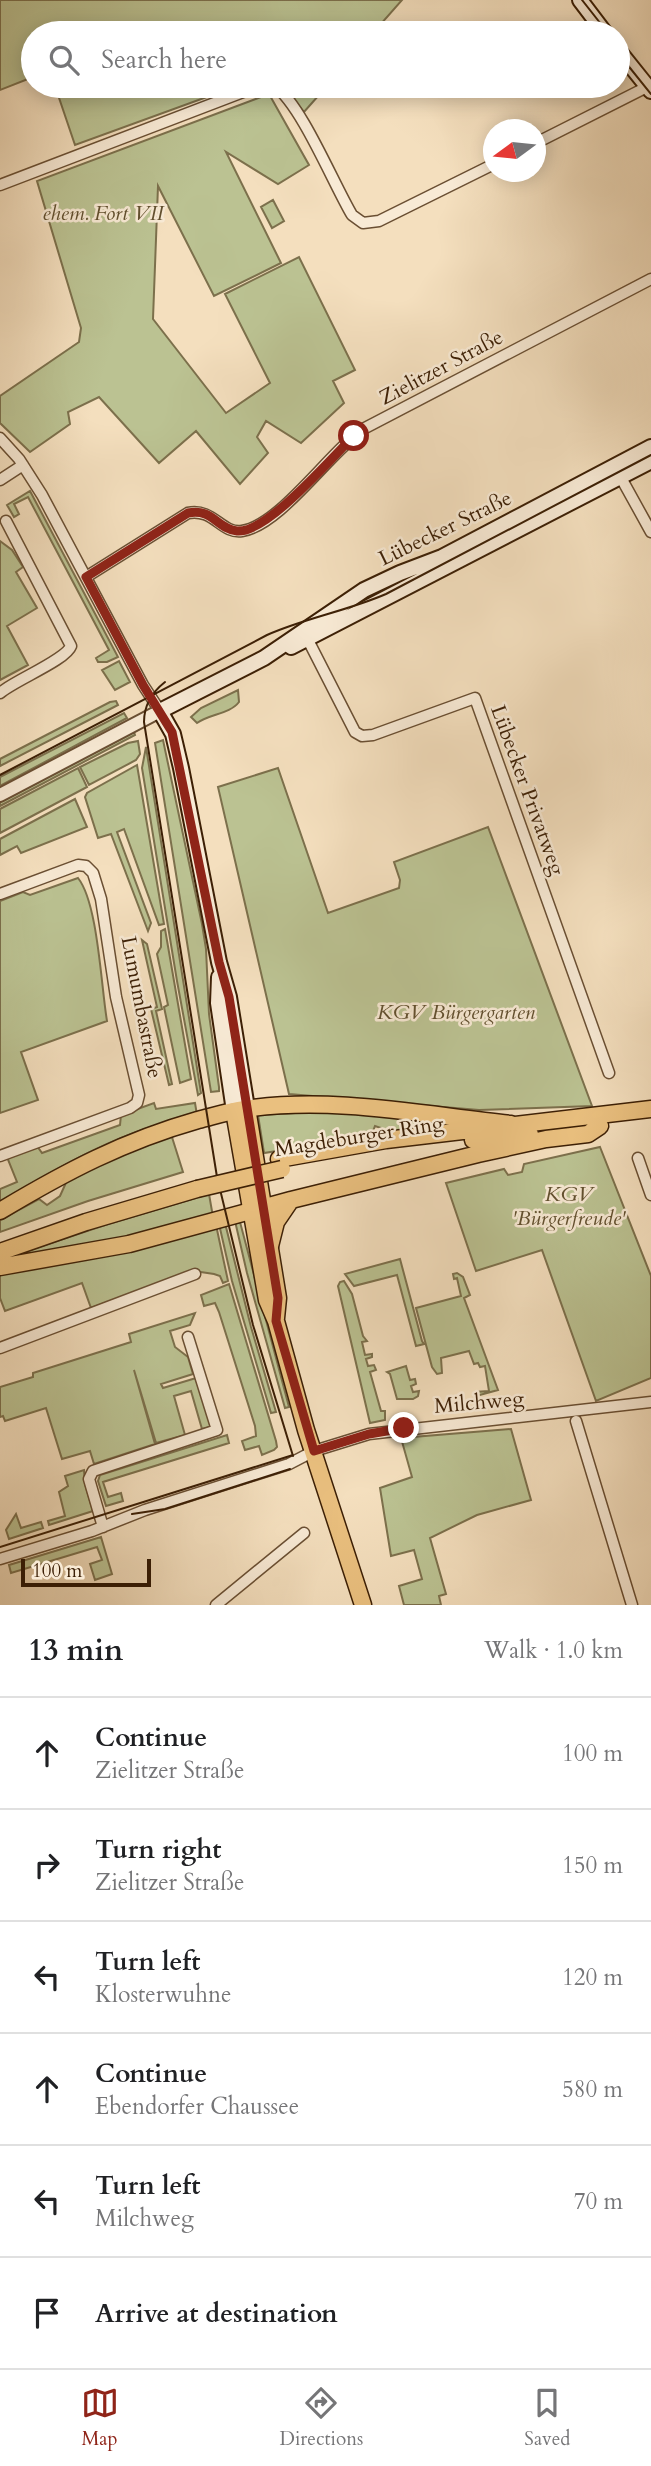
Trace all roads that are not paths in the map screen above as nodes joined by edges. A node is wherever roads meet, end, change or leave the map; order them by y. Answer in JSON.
{"nodes":[{"id":1,"x":580,"y":0,"type":"edge"},
{"id":2,"x":596,"y":21,"type":"edge"},
{"id":3,"x":630,"y":64,"type":"edge"},
{"id":4,"x":650,"y":88,"type":"edge"},
{"id":5,"x":228,"y":98,"type":"edge"},
{"id":6,"x":288,"y":98,"type":"edge"},
{"id":7,"x":629,"y":98,"type":"edge"},
{"id":8,"x":630,"y":98,"type":"edge"},
{"id":9,"x":546,"y":138,"type":"edge"},
{"id":10,"x":483,"y":169,"type":"edge"},
{"id":11,"x":0,"y":185,"type":"edge"},
{"id":12,"x":651,"y":279,"type":"edge"},
{"id":13,"x":0,"y":438,"type":"edge"},
{"id":14,"x":651,"y":447,"type":"edge"},
{"id":15,"x":651,"y":461,"type":"edge"},
{"id":16,"x":23,"y":464,"type":"junction"},
{"id":17,"x":621,"y":476,"type":"junction"},
{"id":18,"x":0,"y":480,"type":"edge"},
{"id":19,"x":6,"y":521,"type":"dead end"},
{"id":20,"x":650,"y":527,"type":"edge"},
{"id":21,"x":86,"y":577,"type":"junction"},
{"id":22,"x":308,"y":640,"type":"junction"},
{"id":23,"x":264,"y":658,"type":"junction"},
{"id":24,"x":0,"y":693,"type":"edge"},
{"id":25,"x":160,"y":711,"type":"junction"},
{"id":26,"x":0,"y":795,"type":"edge"},
{"id":27,"x":0,"y":894,"type":"edge"},
{"id":28,"x":609,"y":1073,"type":"dead end"},
{"id":29,"x":651,"y":1109,"type":"edge"},
{"id":30,"x":240,"y":1110,"type":"junction"},
{"id":31,"x":651,"y":1119,"type":"edge"},
{"id":32,"x":511,"y":1125,"type":"junction"},
{"id":33,"x":600,"y":1126,"type":"junction"},
{"id":34,"x":0,"y":1156,"type":"edge"},
{"id":35,"x":638,"y":1158,"type":"dead end"},
{"id":36,"x":280,"y":1164,"type":"junction"},
{"id":37,"x":196,"y":1184,"type":"junction"},
{"id":38,"x":651,"y":1195,"type":"edge"},
{"id":39,"x":291,"y":1200,"type":"junction"},
{"id":40,"x":257,"y":1210,"type":"junction"},
{"id":41,"x":0,"y":1211,"type":"edge"},
{"id":42,"x":0,"y":1241,"type":"edge"},
{"id":43,"x":269,"y":1250,"type":"junction"},
{"id":44,"x":0,"y":1252,"type":"edge"},
{"id":45,"x":0,"y":1267,"type":"edge"},
{"id":46,"x":195,"y":1274,"type":"dead end"},
{"id":47,"x":276,"y":1321,"type":"junction"},
{"id":48,"x":188,"y":1337,"type":"dead end"},
{"id":49,"x":0,"y":1348,"type":"edge"},
{"id":50,"x":650,"y":1405,"type":"edge"},
{"id":51,"x":576,"y":1421,"type":"dead end"},
{"id":52,"x":314,"y":1451,"type":"junction"},
{"id":53,"x":103,"y":1527,"type":"junction"},
{"id":54,"x":304,"y":1533,"type":"dead end"},
{"id":55,"x":0,"y":1559,"type":"edge"},
{"id":56,"x":216,"y":1605,"type":"edge"},
{"id":57,"x":363,"y":1605,"type":"edge"},
{"id":58,"x":632,"y":1605,"type":"edge"}],
"edges":[{"from":1,"to":2,"type":"main road"},
{"from":3,"to":4,"type":"main road"},
{"from":4,"to":8,"type":"street"},
{"from":5,"to":11,"type":"street"},
{"from":6,"to":10,"type":"street"},
{"from":7,"to":9,"type":"street"},
{"from":12,"to":21,"type":"street","name":"Zielitzer Straße"},
{"from":13,"to":16,"type":"street"},
{"from":14,"to":23,"type":"main road","name":"Lübecker Straße"},
{"from":15,"to":17,"type":"main road","name":"Lübecker Straße"},
{"from":16,"to":18,"type":"street"},
{"from":16,"to":21,"type":"street"},
{"from":17,"to":20,"type":"street"},
{"from":17,"to":22,"type":"main road","name":"Lübecker Straße"},
{"from":19,"to":24,"type":"street"},
{"from":21,"to":25,"type":"street"},
{"from":22,"to":23,"type":"main road","name":"Lübecker Straße"},
{"from":22,"to":28,"type":"street","name":"Lübecker Privatweg"},
{"from":23,"to":25,"type":"main road","name":"Lübecker Straße"},
{"from":25,"to":26,"type":"street"},
{"from":25,"to":30,"type":"main road"},
{"from":27,"to":34,"type":"street","name":"Lumumbastraße"},
{"from":29,"to":32,"type":"main road","name":"Magdeburger Ring"},
{"from":30,"to":32,"type":"main road"},
{"from":30,"to":40,"type":"main road"},
{"from":30,"to":41,"type":"main road"},
{"from":31,"to":33,"type":"main road","name":"Magdeburger Ring"},
{"from":32,"to":36,"type":"main road","name":"Magdeburger Ring"},
{"from":33,"to":36,"type":"main road","name":"Magdeburger Ring"},
{"from":33,"to":39,"type":"main road"},
{"from":35,"to":38,"type":"street"},
{"from":36,"to":37,"type":"main road","name":"Magdeburger Ring","bridge":true},
{"from":37,"to":42,"type":"main road","name":"Magdeburger Ring"},
{"from":37,"to":44,"type":"main road","name":"Magdeburger Ring"},
{"from":39,"to":40,"type":"main road"},
{"from":39,"to":43,"type":"main road"},
{"from":40,"to":43,"type":"main road"},
{"from":40,"to":45,"type":"main road"},
{"from":40,"to":47,"type":"main road"},
{"from":43,"to":47,"type":"main road"},
{"from":46,"to":49,"type":"street"},
{"from":47,"to":52,"type":"main road"},
{"from":48,"to":53,"type":"street"},
{"from":50,"to":52,"type":"street","name":"Milchweg"},
{"from":51,"to":58,"type":"street"},
{"from":52,"to":53,"type":"street","name":"Milchweg"},
{"from":52,"to":57,"type":"main road"},
{"from":53,"to":55,"type":"street","name":"Milchweg"},
{"from":54,"to":56,"type":"street"}]}
